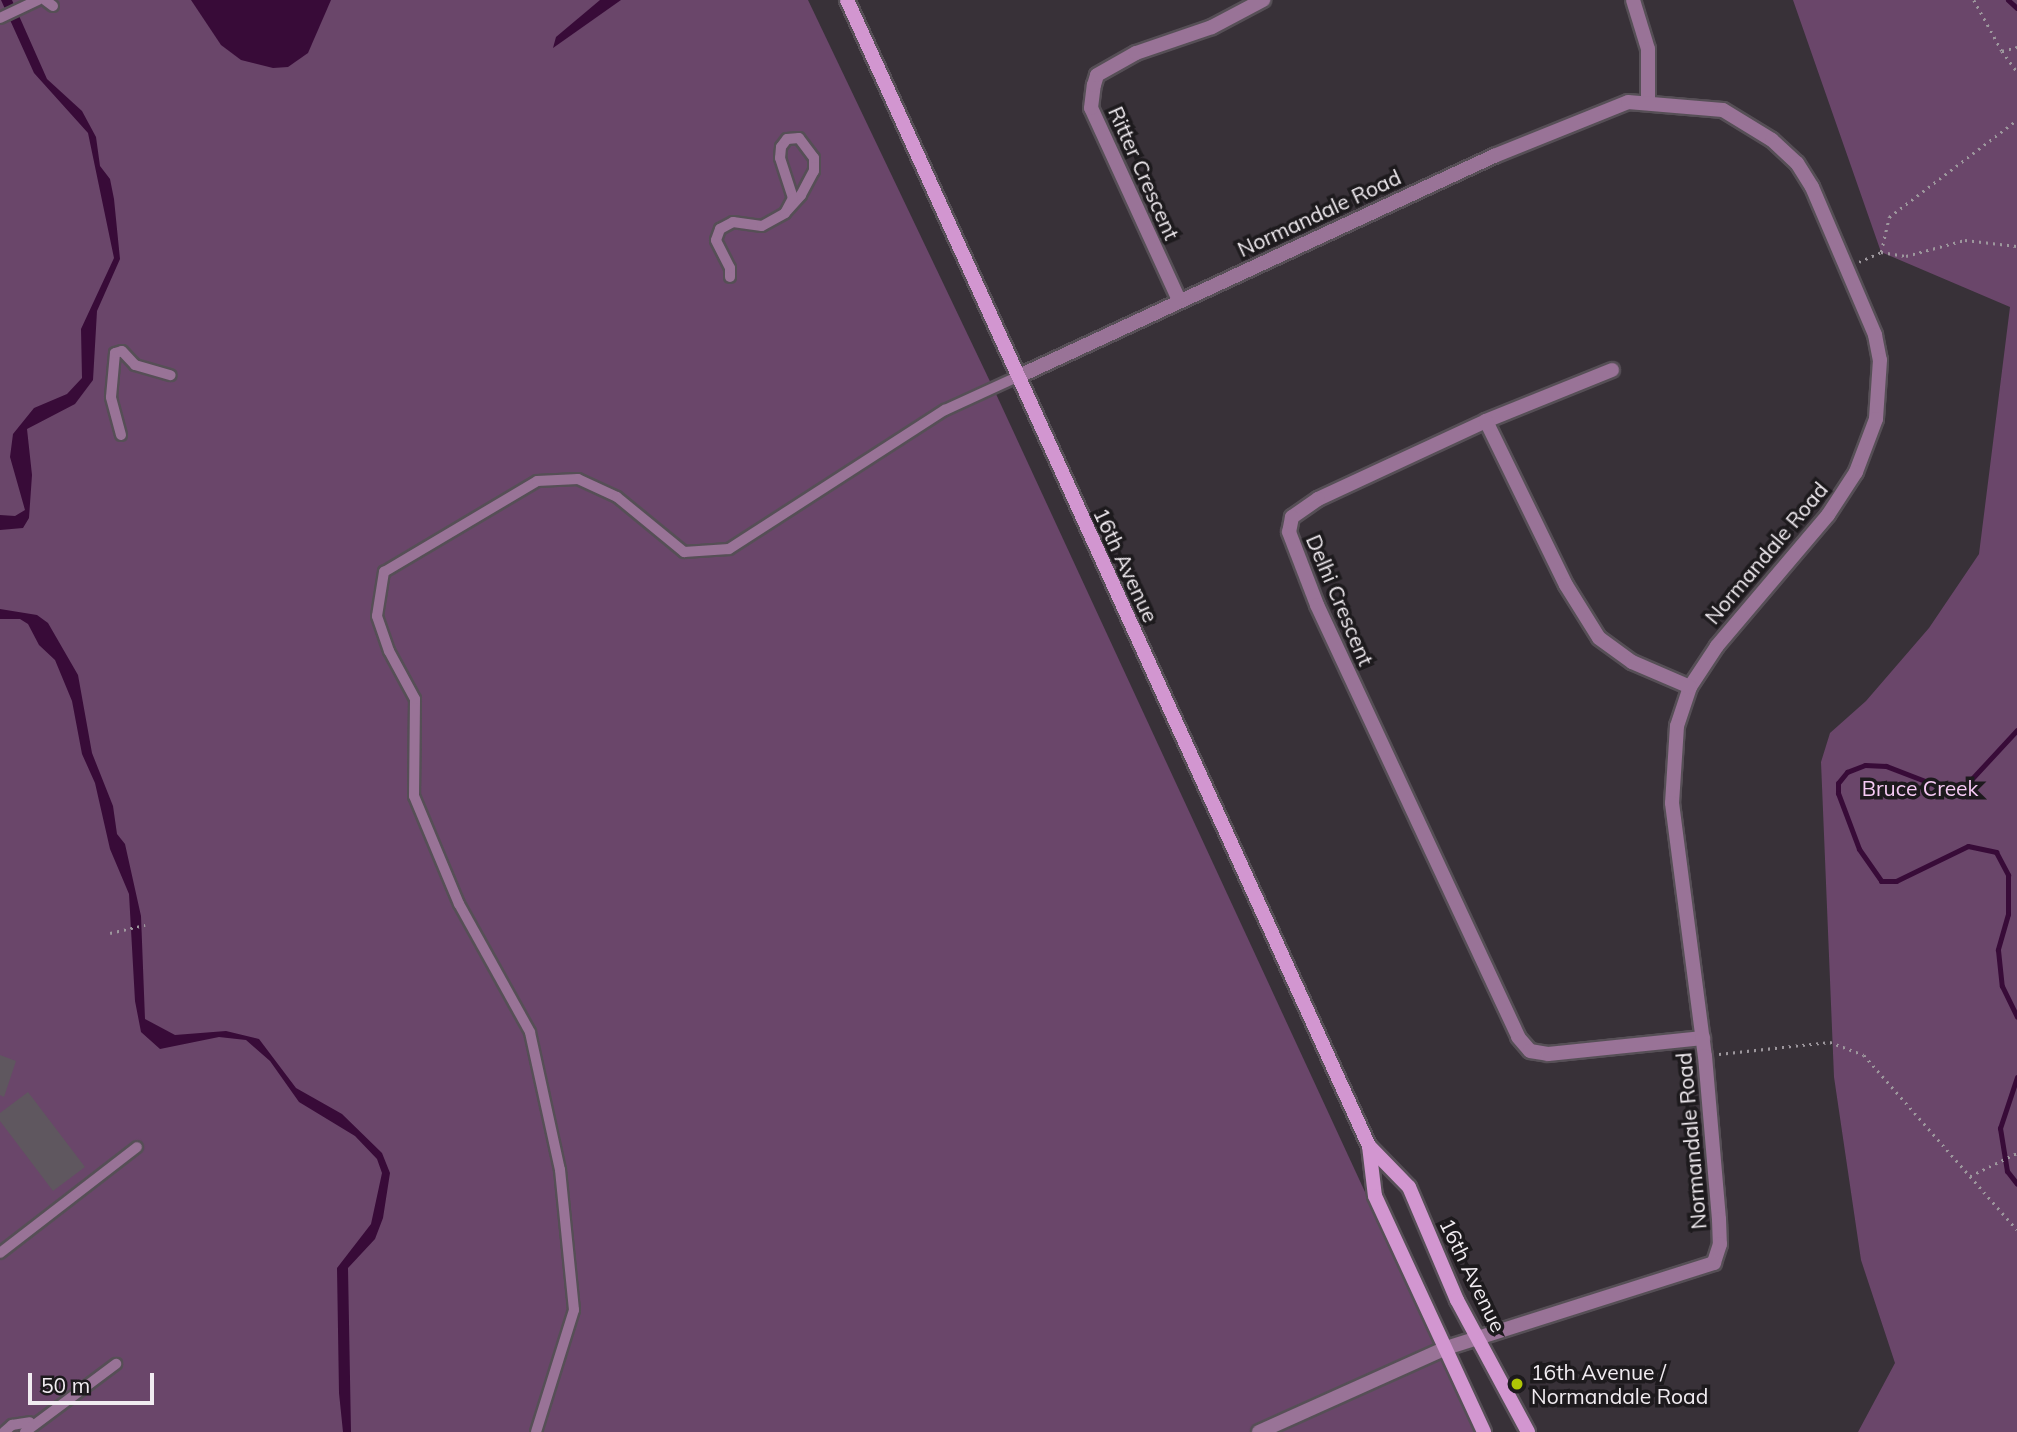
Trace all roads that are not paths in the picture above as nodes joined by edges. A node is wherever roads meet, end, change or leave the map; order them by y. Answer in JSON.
{"nodes":[{"id":1,"x":38,"y":0,"type":"edge"},
{"id":2,"x":847,"y":0,"type":"edge"},
{"id":3,"x":1263,"y":0,"type":"edge"},
{"id":4,"x":1633,"y":0,"type":"edge"},
{"id":5,"x":0,"y":18,"type":"edge"},
{"id":6,"x":1648,"y":102,"type":"junction"},
{"id":7,"x":785,"y":213,"type":"junction"},
{"id":8,"x":730,"y":277,"type":"dead end"},
{"id":9,"x":1179,"y":300,"type":"junction"},
{"id":10,"x":1612,"y":370,"type":"dead end"},
{"id":11,"x":171,"y":375,"type":"dead end"},
{"id":12,"x":1017,"y":377,"type":"junction"},
{"id":13,"x":1486,"y":421,"type":"junction"},
{"id":14,"x":121,"y":435,"type":"dead end"},
{"id":15,"x":1690,"y":687,"type":"junction"},
{"id":16,"x":1703,"y":1038,"type":"junction"},
{"id":17,"x":1369,"y":1146,"type":"junction"},
{"id":18,"x":137,"y":1147,"type":"dead end"},
{"id":19,"x":0,"y":1254,"type":"edge"},
{"id":20,"x":1479,"y":1338,"type":"junction"},
{"id":21,"x":1446,"y":1348,"type":"junction"},
{"id":22,"x":116,"y":1364,"type":"dead end"},
{"id":23,"x":28,"y":1427,"type":"edge"},
{"id":24,"x":4,"y":1432,"type":"edge"},
{"id":25,"x":536,"y":1432,"type":"edge"},
{"id":26,"x":1259,"y":1432,"type":"edge"},
{"id":27,"x":1483,"y":1432,"type":"edge"},
{"id":28,"x":1528,"y":1432,"type":"edge"}],
"edges":[{"from":1,"to":5,"type":"lane"},
{"from":2,"to":12,"type":"main road","name":"16th Avenue"},
{"from":3,"to":9,"type":"street","name":"Ritter Crescent"},
{"from":4,"to":6,"type":"street"},
{"from":6,"to":9,"type":"street","name":"Normandale Road"},
{"from":6,"to":15,"type":"street","name":"Normandale Road"},
{"from":7,"to":7,"type":"lane"},
{"from":7,"to":8,"type":"lane"},
{"from":9,"to":12,"type":"street","name":"Normandale Road"},
{"from":10,"to":13,"type":"street","name":"Delhi Crescent"},
{"from":11,"to":14,"type":"lane"},
{"from":12,"to":17,"type":"main road","name":"16th Avenue"},
{"from":12,"to":25,"type":"lane"},
{"from":13,"to":15,"type":"street"},
{"from":13,"to":16,"type":"street","name":"Delhi Crescent"},
{"from":15,"to":16,"type":"street","name":"Normandale Road"},
{"from":16,"to":20,"type":"street","name":"Normandale Road"},
{"from":17,"to":20,"type":"main road","name":"16th Avenue"},
{"from":17,"to":21,"type":"main road","name":"16th Avenue"},
{"from":18,"to":19,"type":"lane"},
{"from":20,"to":21,"type":"street","name":"Normandale Road"},
{"from":20,"to":28,"type":"main road","name":"16th Avenue"},
{"from":21,"to":26,"type":"street","name":"Normandale Road"},
{"from":21,"to":27,"type":"main road","name":"16th Avenue"},
{"from":22,"to":23,"type":"lane"},
{"from":23,"to":24,"type":"lane"}]}
